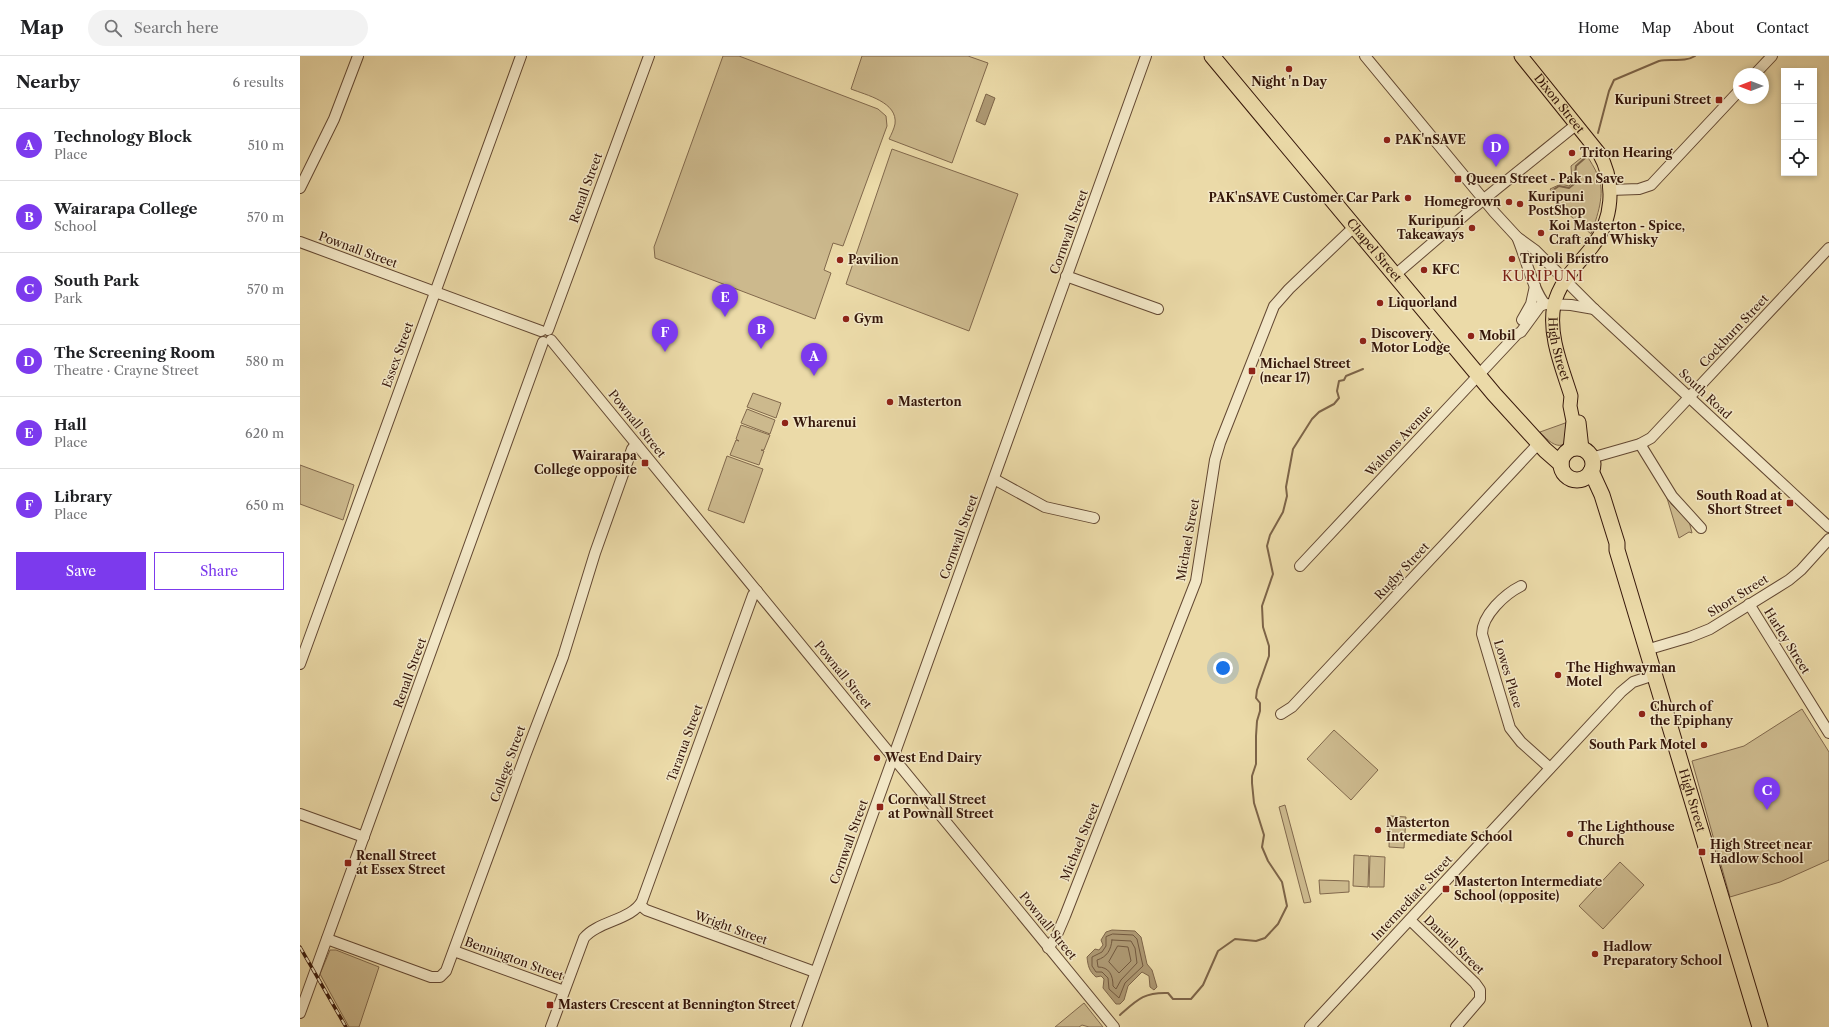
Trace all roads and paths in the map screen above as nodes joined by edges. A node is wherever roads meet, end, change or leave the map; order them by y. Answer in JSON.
{"nodes":[{"id":1,"x":358,"y":56,"type":"edge"},
{"id":2,"x":521,"y":56,"type":"edge"},
{"id":3,"x":649,"y":56,"type":"edge"},
{"id":4,"x":1146,"y":56,"type":"edge"},
{"id":5,"x":1212,"y":56,"type":"edge"},
{"id":6,"x":1365,"y":56,"type":"edge"},
{"id":7,"x":1772,"y":56,"type":"edge"},
{"id":8,"x":1526,"y":58,"type":"edge"},
{"id":9,"x":1761,"y":68,"type":"edge"},
{"id":10,"x":1733,"y":97,"type":"edge"},
{"id":11,"x":1577,"y":124,"type":"junction"},
{"id":12,"x":300,"y":188,"type":"edge"},
{"id":13,"x":1610,"y":190,"type":"junction"},
{"id":14,"x":1484,"y":199,"type":"junction"},
{"id":15,"x":1354,"y":226,"type":"junction"},
{"id":16,"x":1517,"y":237,"type":"junction"},
{"id":17,"x":300,"y":242,"type":"edge"},
{"id":18,"x":1829,"y":248,"type":"edge"},
{"id":19,"x":1395,"y":275,"type":"junction"},
{"id":20,"x":1066,"y":276,"type":"junction"},
{"id":21,"x":1565,"y":278,"type":"junction"},
{"id":22,"x":1535,"y":285,"type":"junction"},
{"id":23,"x":436,"y":291,"type":"junction"},
{"id":24,"x":1550,"y":304,"type":"junction"},
{"id":25,"x":1158,"y":309,"type":"dead end"},
{"id":26,"x":1594,"y":309,"type":"junction"},
{"id":27,"x":1517,"y":334,"type":"junction"},
{"id":28,"x":546,"y":336,"type":"junction"},
{"id":29,"x":1478,"y":375,"type":"junction"},
{"id":30,"x":1690,"y":397,"type":"junction"},
{"id":31,"x":1539,"y":443,"type":"junction"},
{"id":32,"x":636,"y":444,"type":"junction"},
{"id":33,"x":1640,"y":444,"type":"junction"},
{"id":34,"x":1577,"y":457,"type":"junction"},
{"id":35,"x":994,"y":479,"type":"junction"},
{"id":36,"x":1577,"y":480,"type":"junction"},
{"id":37,"x":1094,"y":518,"type":"dead end"},
{"id":38,"x":1829,"y":527,"type":"edge"},
{"id":39,"x":1701,"y":528,"type":"dead end"},
{"id":40,"x":1829,"y":539,"type":"edge"},
{"id":41,"x":1618,"y":550,"type":"junction"},
{"id":42,"x":1300,"y":566,"type":"dead end"},
{"id":43,"x":1521,"y":586,"type":"dead end"},
{"id":44,"x":757,"y":591,"type":"junction"},
{"id":45,"x":1749,"y":604,"type":"junction"},
{"id":46,"x":1646,"y":650,"type":"junction"},
{"id":47,"x":300,"y":664,"type":"edge"},
{"id":48,"x":1654,"y":675,"type":"junction"},
{"id":49,"x":1281,"y":714,"type":"dead end"},
{"id":50,"x":1829,"y":733,"type":"edge"},
{"id":51,"x":894,"y":757,"type":"junction"},
{"id":52,"x":1550,"y":768,"type":"junction"},
{"id":53,"x":300,"y":814,"type":"edge"},
{"id":54,"x":364,"y":837,"type":"junction"},
{"id":55,"x":640,"y":905,"type":"junction"},
{"id":56,"x":1410,"y":920,"type":"junction"},
{"id":57,"x":326,"y":939,"type":"junction"},
{"id":58,"x":1048,"y":948,"type":"junction"},
{"id":59,"x":454,"y":951,"type":"junction"},
{"id":60,"x":815,"y":972,"type":"junction"},
{"id":61,"x":564,"y":991,"type":"junction"},
{"id":62,"x":300,"y":1013,"type":"edge"},
{"id":63,"x":551,"y":1027,"type":"edge"},
{"id":64,"x":796,"y":1027,"type":"edge"},
{"id":65,"x":1114,"y":1027,"type":"edge"},
{"id":66,"x":1310,"y":1027,"type":"edge"},
{"id":67,"x":1456,"y":1027,"type":"edge"},
{"id":68,"x":1760,"y":1027,"type":"edge"}],
"edges":[{"from":1,"to":12,"type":"street"},
{"from":2,"to":23,"type":"street","name":"Essex Street"},
{"from":3,"to":28,"type":"street","name":"Renall Street"},
{"from":4,"to":20,"type":"street","name":"Cornwall Street"},
{"from":5,"to":15,"type":"highway","name":"Chapel Street"},
{"from":6,"to":14,"type":"street"},
{"from":7,"to":9,"type":"street"},
{"from":8,"to":11,"type":"main road","name":"Dixon Street"},
{"from":10,"to":13,"type":"street"},
{"from":11,"to":13,"type":"main road","name":"Dixon Street"},
{"from":11,"to":14,"type":"street"},
{"from":13,"to":21,"type":"main road","name":"Dixon Street"},
{"from":14,"to":16,"type":"street"},
{"from":14,"to":19,"type":"street"},
{"from":15,"to":19,"type":"highway","name":"Chapel Street"},
{"from":15,"to":58,"type":"street","name":"Michael Street"},
{"from":16,"to":21,"type":"street","name":"South Road"},
{"from":16,"to":22,"type":"street"},
{"from":17,"to":23,"type":"street","name":"Pownall Street"},
{"from":18,"to":30,"type":"street","name":"Cockburn Street"},
{"from":19,"to":29,"type":"highway","name":"Chapel Street"},
{"from":20,"to":25,"type":"street"},
{"from":20,"to":35,"type":"street","name":"Cornwall Street"},
{"from":21,"to":24,"type":"main road","name":"High Street"},
{"from":21,"to":26,"type":"street","name":"South Road"},
{"from":22,"to":24,"type":"street"},
{"from":22,"to":27,"type":"street","name":"Waltons Avenue"},
{"from":23,"to":28,"type":"street","name":"Pownall Street"},
{"from":23,"to":47,"type":"street","name":"Essex Street"},
{"from":24,"to":26,"type":"street"},
{"from":24,"to":27,"type":"street","name":"Waltons Avenue"},
{"from":24,"to":34,"type":"main road","name":"High Street"},
{"from":26,"to":30,"type":"street","name":"South Road"},
{"from":27,"to":29,"type":"street","name":"Waltons Avenue"},
{"from":28,"to":32,"type":"street","name":"Pownall Street"},
{"from":28,"to":54,"type":"street","name":"Renall Street"},
{"from":29,"to":31,"type":"highway","name":"Chapel Street"},
{"from":29,"to":42,"type":"street","name":"Waltons Avenue"},
{"from":30,"to":33,"type":"street","name":"Cockburn Street"},
{"from":30,"to":38,"type":"street","name":"South Road"},
{"from":31,"to":34,"type":"highway","name":"Chapel Street"},
{"from":31,"to":49,"type":"street","name":"Rugby Street"},
{"from":32,"to":44,"type":"street","name":"Pownall Street"},
{"from":32,"to":59,"type":"street","name":"College Street"},
{"from":33,"to":34,"type":"street","name":"Cockburn Street"},
{"from":33,"to":39,"type":"street"},
{"from":34,"to":36,"type":"highway"},
{"from":34,"to":36,"type":"highway","name":"High Street"},
{"from":34,"to":41,"type":"highway","name":"High Street"},
{"from":35,"to":37,"type":"street"},
{"from":35,"to":51,"type":"street","name":"Cornwall Street"},
{"from":36,"to":41,"type":"highway","name":"High Street"},
{"from":40,"to":45,"type":"street","name":"Short Street"},
{"from":41,"to":46,"type":"highway","name":"High Street"},
{"from":43,"to":52,"type":"street","name":"Lowes Place"},
{"from":44,"to":51,"type":"street","name":"Pownall Street"},
{"from":44,"to":55,"type":"street","name":"Tararua Street"},
{"from":45,"to":46,"type":"street","name":"Short Street"},
{"from":45,"to":50,"type":"street","name":"Harley Street"},
{"from":46,"to":48,"type":"highway","name":"High Street"},
{"from":48,"to":52,"type":"street","name":"Intermediate Street"},
{"from":48,"to":68,"type":"highway","name":"High Street"},
{"from":51,"to":58,"type":"street","name":"Pownall Street"},
{"from":51,"to":60,"type":"street","name":"Cornwall Street"},
{"from":52,"to":56,"type":"street","name":"Intermediate Street"},
{"from":53,"to":54,"type":"street"},
{"from":54,"to":57,"type":"street","name":"Renall Street"},
{"from":55,"to":60,"type":"street","name":"Wright Street"},
{"from":55,"to":61,"type":"street"},
{"from":56,"to":66,"type":"street","name":"Intermediate Street"},
{"from":56,"to":67,"type":"street","name":"Daniell Street"},
{"from":57,"to":59,"type":"street","name":"College Street"},
{"from":57,"to":62,"type":"street","name":"Renall Street"},
{"from":58,"to":65,"type":"street","name":"Pownall Street"},
{"from":59,"to":61,"type":"street","name":"Bennington Street"},
{"from":60,"to":64,"type":"street","name":"Cornwall Street"},
{"from":61,"to":63,"type":"street"}]}
